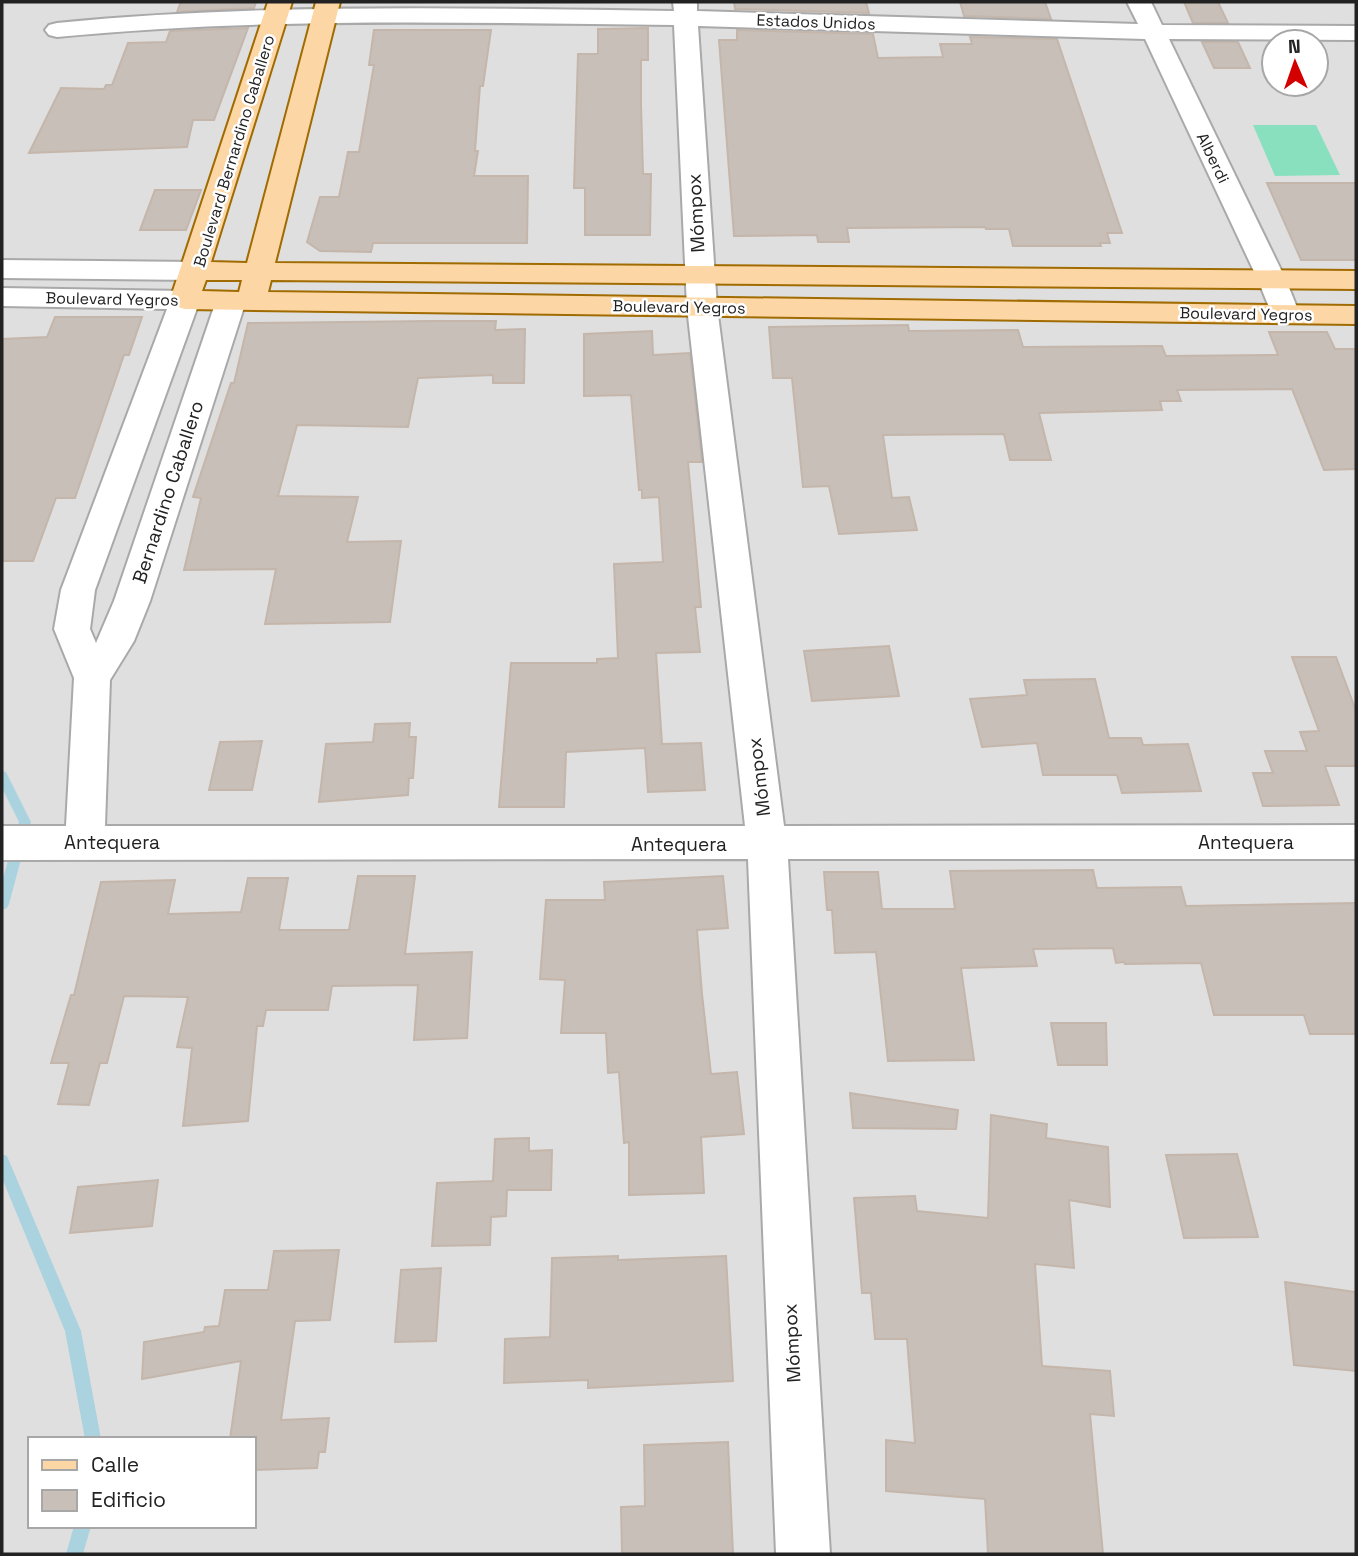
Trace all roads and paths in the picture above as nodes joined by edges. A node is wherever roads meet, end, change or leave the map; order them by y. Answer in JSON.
{"nodes":[{"id":1,"x":1139,"y":2,"type":"edge"},
{"id":2,"x":278,"y":8,"type":"edge"},
{"id":3,"x":326,"y":8,"type":"edge"},
{"id":4,"x":685,"y":10,"type":"edge"},
{"id":5,"x":57,"y":30,"type":"dead end"},
{"id":6,"x":1151,"y":32,"type":"junction"},
{"id":7,"x":1356,"y":33,"type":"edge"},
{"id":8,"x":2,"y":269,"type":"edge"},
{"id":9,"x":260,"y":271,"type":"junction"},
{"id":10,"x":1272,"y":280,"type":"junction"},
{"id":11,"x":1356,"y":280,"type":"edge"},
{"id":12,"x":191,"y":285,"type":"junction"},
{"id":13,"x":701,"y":291,"type":"junction"},
{"id":14,"x":2,"y":297,"type":"edge"},
{"id":15,"x":242,"y":301,"type":"junction"},
{"id":16,"x":1286,"y":314,"type":"junction"},
{"id":17,"x":1356,"y":315,"type":"edge"},
{"id":18,"x":92,"y":678,"type":"junction"},
{"id":19,"x":85,"y":842,"type":"junction"},
{"id":20,"x":1356,"y":842,"type":"edge"},
{"id":21,"x":2,"y":843,"type":"edge"},
{"id":22,"x":767,"y":844,"type":"junction"},
{"id":23,"x":803,"y":1554,"type":"edge"}],
"edges":[{"from":1,"to":6,"type":"street","name":"Alberdi"},
{"from":2,"to":3,"type":"street","name":"Estados Unidos"},
{"from":2,"to":5,"type":"street","name":"Estados Unidos"},
{"from":2,"to":12,"type":"main road","name":"Boulevard Bernardino Caballero"},
{"from":3,"to":4,"type":"street","name":"Estados Unidos"},
{"from":3,"to":9,"type":"main road"},
{"from":4,"to":6,"type":"street","name":"Estados Unidos"},
{"from":4,"to":13,"type":"street","name":"Mómpox"},
{"from":6,"to":7,"type":"street","name":"Estados Unidos"},
{"from":6,"to":10,"type":"street","name":"Alberdi"},
{"from":8,"to":12,"type":"street","name":"Boulevard Yegros"},
{"from":9,"to":12,"type":"main road","name":"Boulevard Yegros"},
{"from":9,"to":13,"type":"main road","name":"Boulevard Yegros"},
{"from":9,"to":15,"type":"main road"},
{"from":10,"to":11,"type":"main road","name":"Boulevard Yegros"},
{"from":10,"to":13,"type":"main road","name":"Boulevard Yegros"},
{"from":10,"to":16,"type":"street","name":"Alberdi"},
{"from":12,"to":14,"type":"street","name":"Boulevard Yegros"},
{"from":12,"to":15,"type":"main road","name":"Boulevard Yegros"},
{"from":12,"to":18,"type":"street"},
{"from":13,"to":15,"type":"main road","name":"Boulevard Yegros"},
{"from":13,"to":16,"type":"main road","name":"Boulevard Yegros"},
{"from":13,"to":22,"type":"street","name":"Mómpox"},
{"from":15,"to":18,"type":"street","name":"Bernardino Caballero"},
{"from":16,"to":17,"type":"main road","name":"Boulevard Yegros"},
{"from":18,"to":19,"type":"street"},
{"from":19,"to":21,"type":"street","name":"Antequera"},
{"from":19,"to":22,"type":"street","name":"Antequera"},
{"from":20,"to":22,"type":"street","name":"Antequera"},
{"from":22,"to":23,"type":"street","name":"Mómpox"}]}
